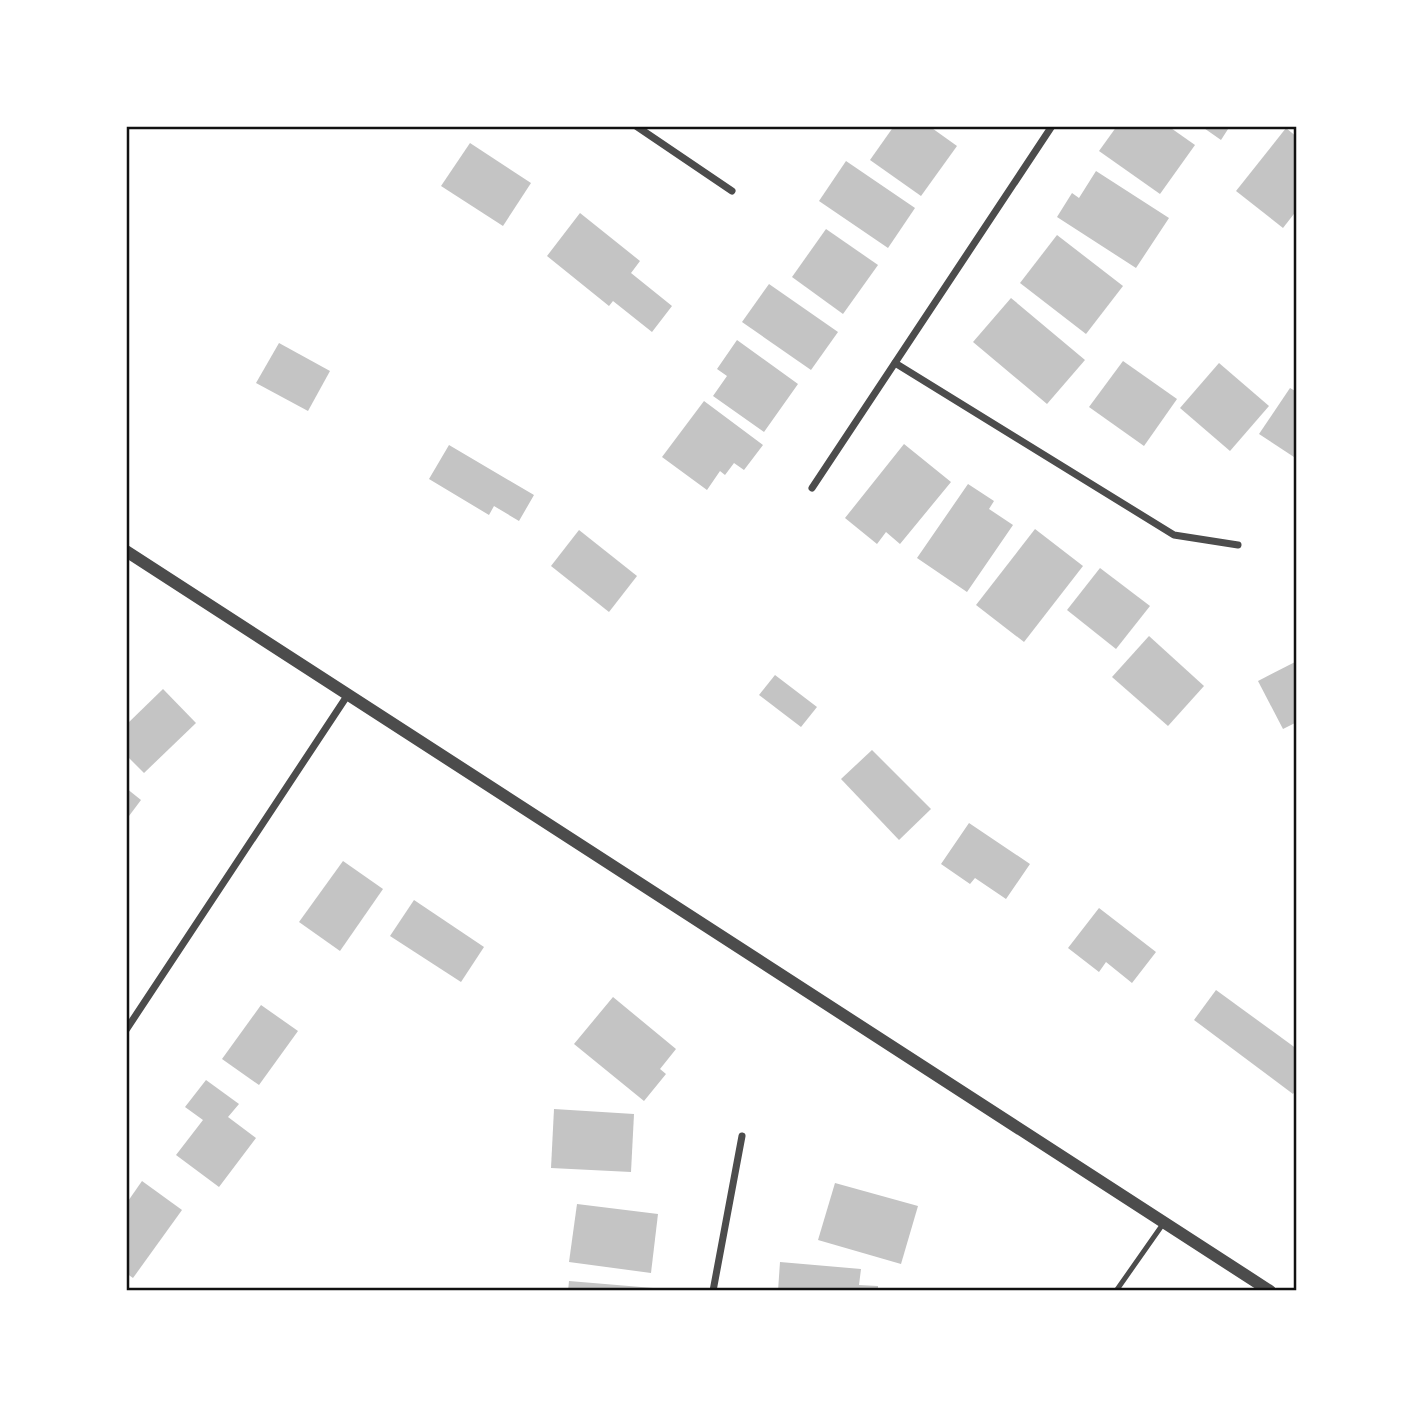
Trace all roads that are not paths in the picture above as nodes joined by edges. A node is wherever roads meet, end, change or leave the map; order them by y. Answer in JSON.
{"nodes":[{"id":1,"x":636,"y":126,"type":"edge"},
{"id":2,"x":1052,"y":126,"type":"edge"},
{"id":3,"x":732,"y":191,"type":"dead end"},
{"id":4,"x":895,"y":363,"type":"junction"},
{"id":5,"x":812,"y":488,"type":"dead end"},
{"id":6,"x":1238,"y":545,"type":"dead end"},
{"id":7,"x":126,"y":551,"type":"edge"},
{"id":8,"x":348,"y":696,"type":"junction"},
{"id":9,"x":126,"y":1030,"type":"edge"},
{"id":10,"x":742,"y":1136,"type":"dead end"},
{"id":11,"x":1163,"y":1224,"type":"junction"},
{"id":12,"x":713,"y":1291,"type":"edge"},
{"id":13,"x":1116,"y":1291,"type":"edge"},
{"id":14,"x":1270,"y":1291,"type":"edge"}],
"edges":[{"from":1,"to":3,"type":"street"},
{"from":2,"to":4,"type":"street"},
{"from":4,"to":5,"type":"street"},
{"from":4,"to":6,"type":"street"},
{"from":7,"to":8,"type":"street"},
{"from":8,"to":9,"type":"street"},
{"from":8,"to":11,"type":"street"},
{"from":10,"to":12,"type":"street"},
{"from":11,"to":13,"type":"lane"},
{"from":11,"to":14,"type":"street"}]}
